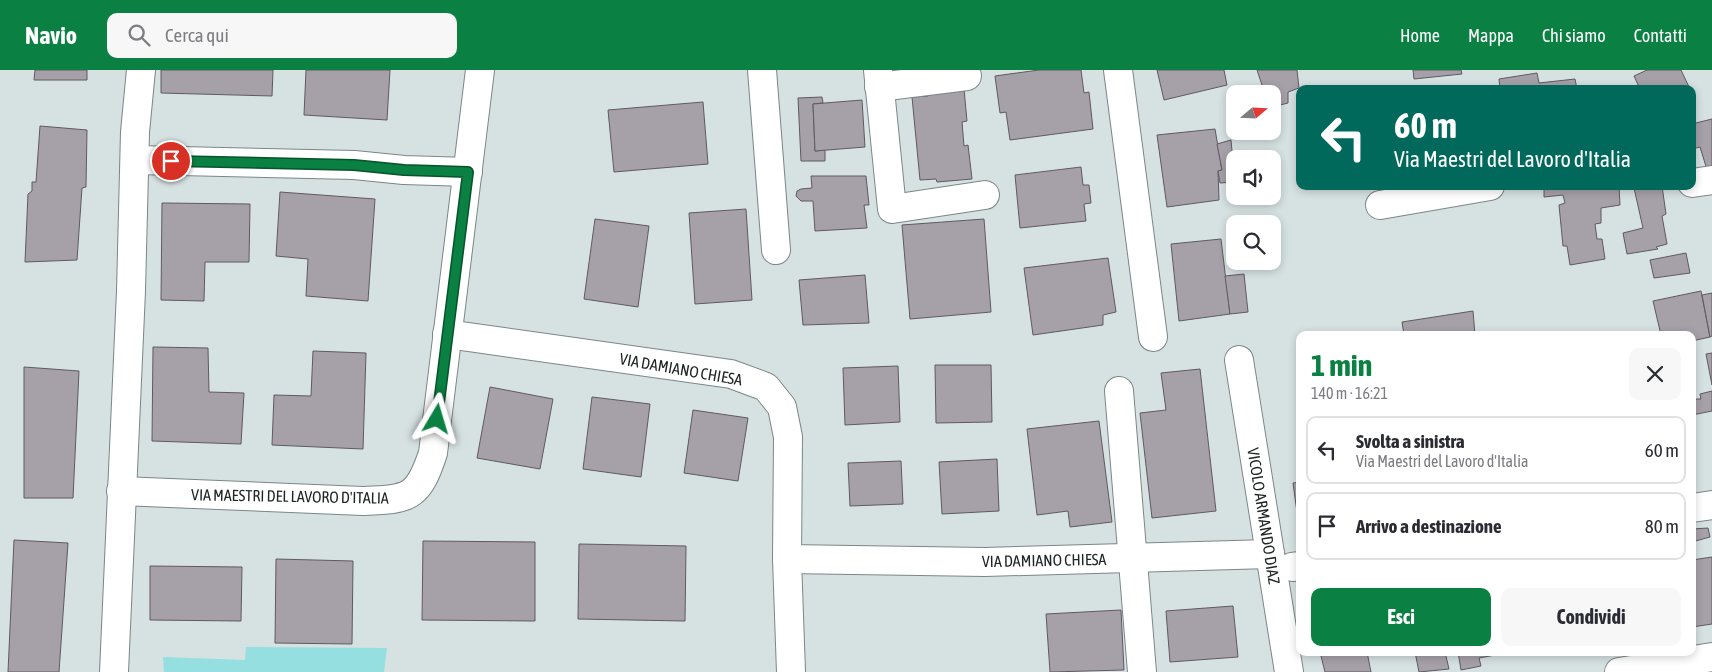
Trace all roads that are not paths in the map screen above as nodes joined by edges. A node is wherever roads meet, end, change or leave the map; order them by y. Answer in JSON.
{"nodes":[{"id":1,"x":141,"y":70,"type":"edge"},
{"id":2,"x":480,"y":70,"type":"edge"},
{"id":3,"x":762,"y":70,"type":"edge"},
{"id":4,"x":1118,"y":70,"type":"edge"},
{"id":5,"x":967,"y":76,"type":"dead end"},
{"id":6,"x":878,"y":78,"type":"edge"},
{"id":7,"x":136,"y":160,"type":"junction"},
{"id":8,"x":468,"y":172,"type":"junction"},
{"id":9,"x":1712,"y":180,"type":"edge"},
{"id":10,"x":1696,"y":182,"type":"edge"},
{"id":11,"x":1467,"y":190,"type":"edge"},
{"id":12,"x":985,"y":195,"type":"dead end"},
{"id":13,"x":1380,"y":205,"type":"dead end"},
{"id":14,"x":776,"y":250,"type":"dead end"},
{"id":15,"x":447,"y":334,"type":"junction"},
{"id":16,"x":1153,"y":337,"type":"dead end"},
{"id":17,"x":1239,"y":360,"type":"dead end"},
{"id":18,"x":1120,"y":391,"type":"dead end"},
{"id":19,"x":122,"y":492,"type":"junction"},
{"id":20,"x":1712,"y":505,"type":"edge"},
{"id":21,"x":1696,"y":507,"type":"edge"},
{"id":22,"x":1133,"y":558,"type":"junction"},
{"id":23,"x":787,"y":559,"type":"junction"},
{"id":24,"x":1288,"y":562,"type":"edge"},
{"id":25,"x":1712,"y":657,"type":"edge"},
{"id":26,"x":114,"y":672,"type":"edge"},
{"id":27,"x":791,"y":672,"type":"edge"},
{"id":28,"x":1142,"y":672,"type":"edge"},
{"id":29,"x":1289,"y":672,"type":"edge"},
{"id":30,"x":1619,"y":672,"type":"edge"}],
"edges":[{"from":1,"to":7,"type":"street"},
{"from":2,"to":8,"type":"street"},
{"from":3,"to":14,"type":"street"},
{"from":4,"to":16,"type":"street"},
{"from":5,"to":6,"type":"street"},
{"from":6,"to":12,"type":"street"},
{"from":7,"to":8,"type":"street"},
{"from":7,"to":19,"type":"street"},
{"from":8,"to":15,"type":"street"},
{"from":9,"to":10,"type":"street"},
{"from":11,"to":13,"type":"street"},
{"from":15,"to":19,"type":"street","name":"VIA MAESTRI DEL LAVORO D'ITALIA"},
{"from":15,"to":23,"type":"street","name":"VIA DAMIANO CHIESA"},
{"from":17,"to":24,"type":"street","name":"VICOLO ARMANDO DIAZ"},
{"from":18,"to":22,"type":"street"},
{"from":19,"to":26,"type":"street"},
{"from":20,"to":21,"type":"street"},
{"from":22,"to":23,"type":"street","name":"VIA DAMIANO CHIESA"},
{"from":22,"to":24,"type":"street","name":"VIA DAMIANO CHIESA"},
{"from":22,"to":28,"type":"street"},
{"from":23,"to":27,"type":"street","name":"VIA DAMIANO CHIESA"},
{"from":24,"to":29,"type":"street","name":"VICOLO ARMANDO DIAZ"},
{"from":25,"to":30,"type":"street"}]}
